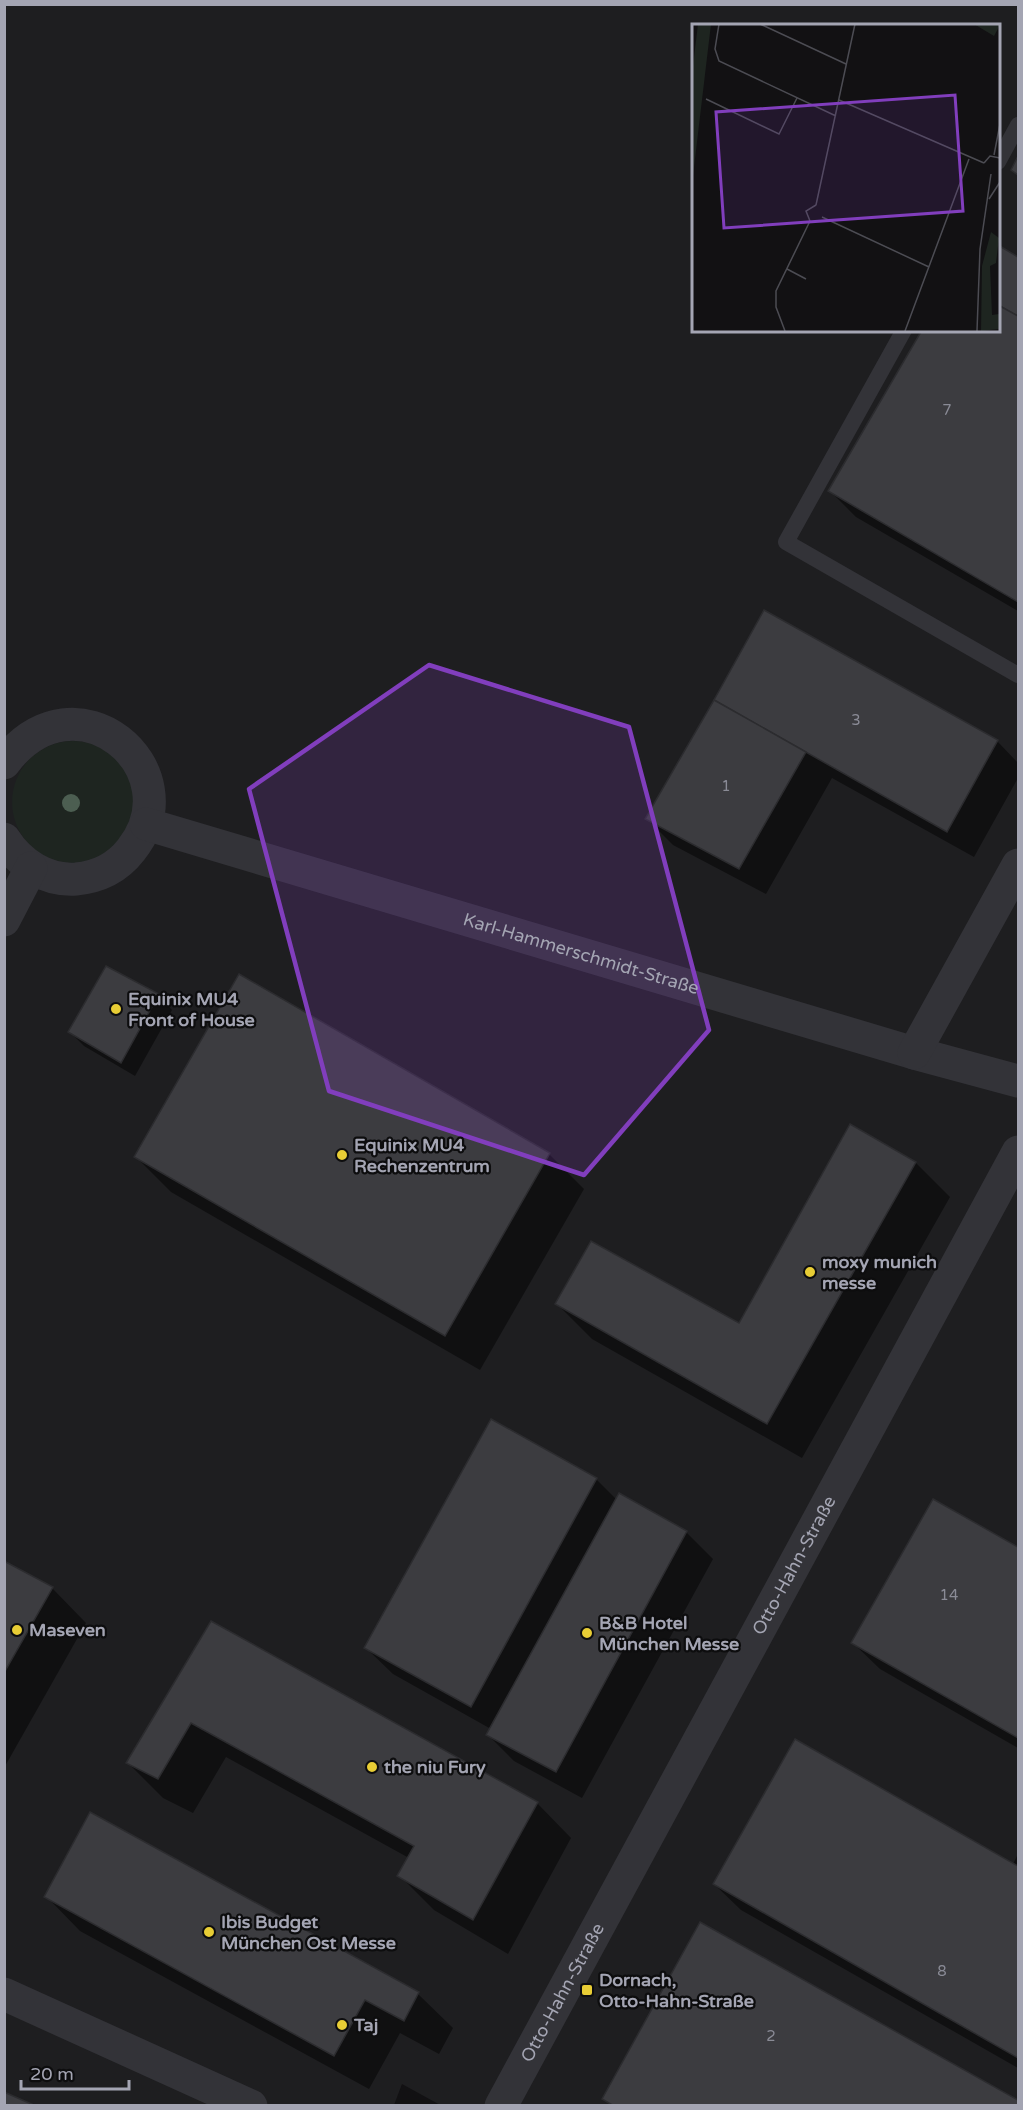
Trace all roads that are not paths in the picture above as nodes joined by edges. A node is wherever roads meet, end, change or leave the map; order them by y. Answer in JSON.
{"nodes":[{"id":1,"x":1018,"y":124,"type":"edge"},
{"id":2,"x":999,"y":160,"type":"edge"},
{"id":3,"x":903,"y":332,"type":"edge"},
{"id":4,"x":1018,"y":675,"type":"edge"},
{"id":5,"x":4,"y":763,"type":"edge"},
{"id":6,"x":146,"y":824,"type":"junction"},
{"id":7,"x":4,"y":839,"type":"edge"},
{"id":8,"x":1018,"y":865,"type":"edge"},
{"id":9,"x":31,"y":868,"type":"junction"},
{"id":10,"x":4,"y":920,"type":"edge"},
{"id":11,"x":914,"y":1053,"type":"junction"},
{"id":12,"x":1018,"y":1081,"type":"edge"},
{"id":13,"x":1018,"y":1152,"type":"edge"},
{"id":14,"x":4,"y":1994,"type":"edge"},
{"id":15,"x":251,"y":2106,"type":"edge"},
{"id":16,"x":501,"y":2106,"type":"edge"}],
"edges":[{"from":1,"to":2,"type":"lane"},
{"from":3,"to":4,"type":"lane"},
{"from":5,"to":6,"type":"street"},
{"from":6,"to":9,"type":"street"},
{"from":6,"to":11,"type":"street","name":"Karl-Hammerschmidt-Straße"},
{"from":7,"to":9,"type":"street"},
{"from":8,"to":11,"type":"street"},
{"from":9,"to":10,"type":"street"},
{"from":11,"to":12,"type":"street","name":"Karl-Hammerschmidt-Straße"},
{"from":13,"to":16,"type":"street","name":"Otto-Hahn-Straße"},
{"from":14,"to":15,"type":"street"}]}
